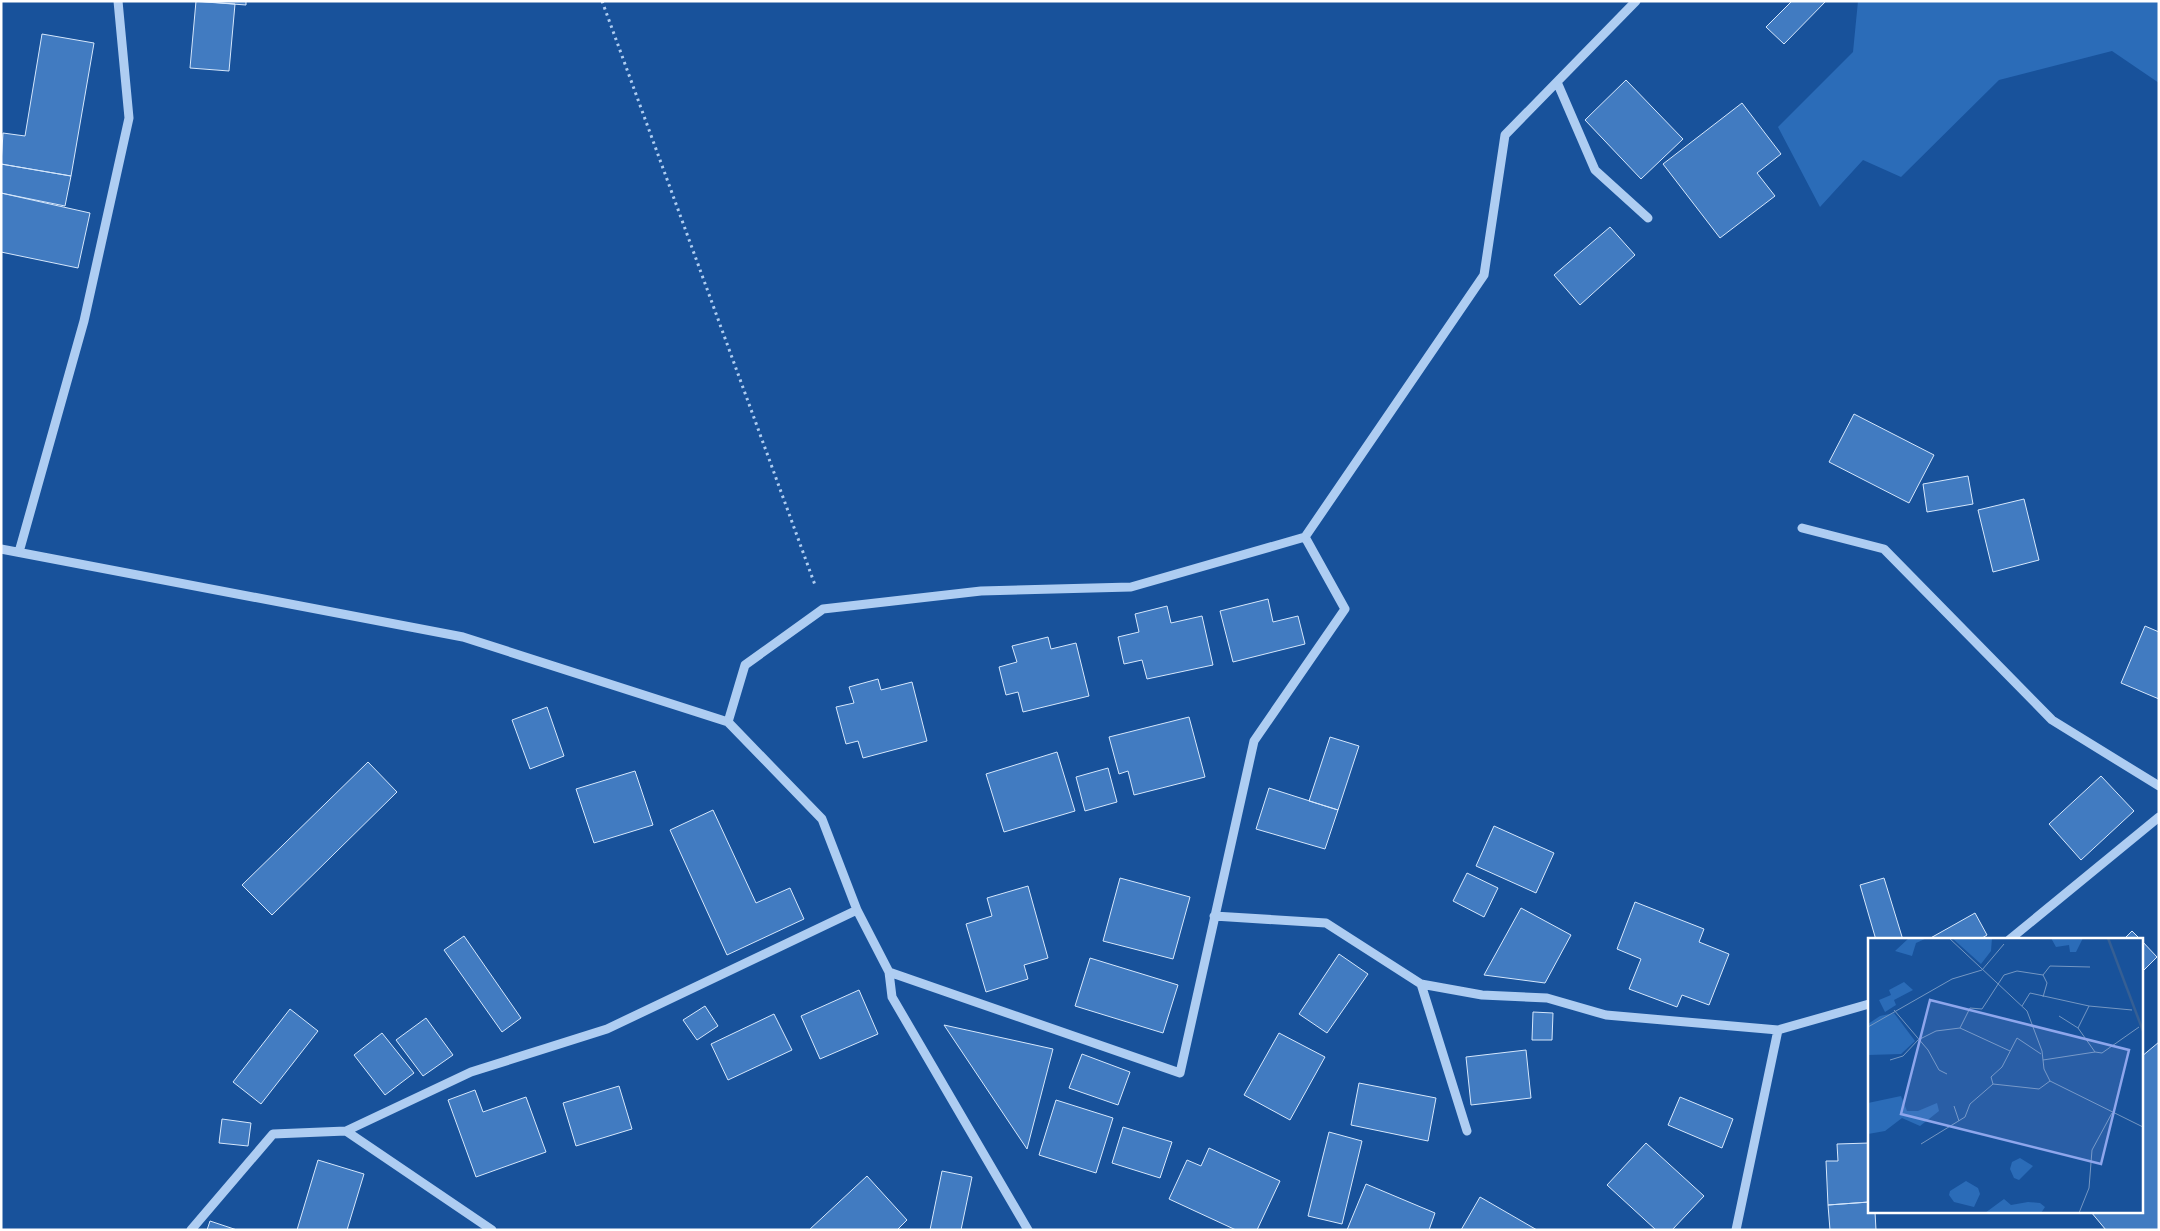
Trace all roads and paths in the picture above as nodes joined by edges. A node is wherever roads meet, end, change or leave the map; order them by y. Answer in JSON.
{"nodes":[{"id":1,"x":118,"y":1,"type":"edge"},
{"id":2,"x":602,"y":1,"type":"edge"},
{"id":3,"x":1636,"y":1,"type":"edge"},
{"id":4,"x":1557,"y":82,"type":"junction"},
{"id":5,"x":1648,"y":218,"type":"dead end"},
{"id":6,"x":1802,"y":528,"type":"dead end"},
{"id":7,"x":1305,"y":538,"type":"junction"},
{"id":8,"x":1,"y":548,"type":"edge"},
{"id":9,"x":19,"y":552,"type":"junction"},
{"id":10,"x":823,"y":609,"type":"junction"},
{"id":11,"x":728,"y":722,"type":"junction"},
{"id":12,"x":2159,"y":786,"type":"edge"},
{"id":13,"x":2159,"y":817,"type":"edge"},
{"id":14,"x":857,"y":910,"type":"junction"},
{"id":15,"x":1214,"y":916,"type":"junction"},
{"id":16,"x":2012,"y":938,"type":"edge"},
{"id":17,"x":888,"y":972,"type":"junction"},
{"id":18,"x":1421,"y":984,"type":"junction"},
{"id":19,"x":1868,"y":1004,"type":"edge"},
{"id":20,"x":1778,"y":1030,"type":"junction"},
{"id":21,"x":346,"y":1131,"type":"junction"},
{"id":22,"x":1467,"y":1131,"type":"dead end"},
{"id":23,"x":192,"y":1230,"type":"edge"},
{"id":24,"x":492,"y":1230,"type":"edge"},
{"id":25,"x":1028,"y":1230,"type":"edge"},
{"id":26,"x":1736,"y":1230,"type":"edge"}],
"edges":[{"from":1,"to":9,"type":"street"},
{"from":2,"to":10,"type":"path"},
{"from":3,"to":4,"type":"street"},
{"from":4,"to":5,"type":"street"},
{"from":4,"to":7,"type":"street"},
{"from":6,"to":12,"type":"street"},
{"from":7,"to":10,"type":"street"},
{"from":7,"to":15,"type":"street"},
{"from":8,"to":9,"type":"street"},
{"from":9,"to":11,"type":"street"},
{"from":10,"to":11,"type":"street"},
{"from":11,"to":14,"type":"street"},
{"from":13,"to":16,"type":"street"},
{"from":14,"to":17,"type":"street"},
{"from":14,"to":21,"type":"street"},
{"from":15,"to":17,"type":"street"},
{"from":15,"to":18,"type":"street"},
{"from":17,"to":25,"type":"street"},
{"from":18,"to":20,"type":"street"},
{"from":18,"to":22,"type":"street"},
{"from":19,"to":20,"type":"street"},
{"from":20,"to":26,"type":"street"},
{"from":21,"to":23,"type":"street"},
{"from":21,"to":24,"type":"street"}]}
